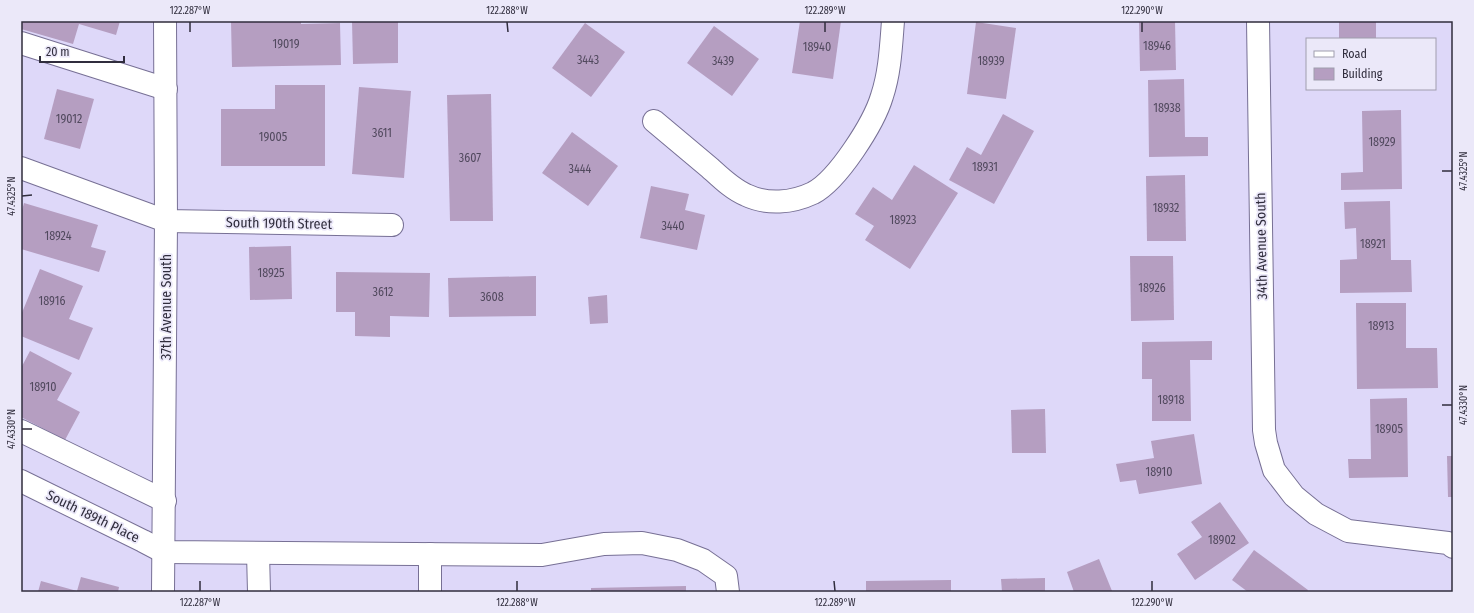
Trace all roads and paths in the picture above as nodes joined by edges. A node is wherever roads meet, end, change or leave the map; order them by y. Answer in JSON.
{"nodes":[{"id":1,"x":165,"y":21,"type":"edge"},
{"id":2,"x":893,"y":21,"type":"edge"},
{"id":3,"x":1258,"y":21,"type":"edge"},
{"id":4,"x":21,"y":43,"type":"edge"},
{"id":5,"x":166,"y":89,"type":"junction"},
{"id":6,"x":654,"y":121,"type":"dead end"},
{"id":7,"x":21,"y":168,"type":"edge"},
{"id":8,"x":166,"y":221,"type":"junction"},
{"id":9,"x":392,"y":225,"type":"dead end"},
{"id":10,"x":21,"y":431,"type":"edge"},
{"id":11,"x":21,"y":481,"type":"edge"},
{"id":12,"x":165,"y":501,"type":"junction"},
{"id":13,"x":1453,"y":547,"type":"edge"},
{"id":14,"x":164,"y":552,"type":"junction"},
{"id":15,"x":258,"y":553,"type":"junction"},
{"id":16,"x":430,"y":554,"type":"junction"},
{"id":17,"x":163,"y":592,"type":"edge"},
{"id":18,"x":259,"y":592,"type":"edge"},
{"id":19,"x":430,"y":592,"type":"edge"},
{"id":20,"x":728,"y":592,"type":"edge"}],
"edges":[{"from":1,"to":5,"type":"street","name":"37th Avenue South"},
{"from":2,"to":6,"type":"street"},
{"from":3,"to":13,"type":"street","name":"34th Avenue South"},
{"from":4,"to":5,"type":"street"},
{"from":5,"to":8,"type":"street","name":"37th Avenue South"},
{"from":7,"to":8,"type":"street","name":"South 190th Street"},
{"from":8,"to":9,"type":"street","name":"South 190th Street"},
{"from":8,"to":12,"type":"street","name":"37th Avenue South"},
{"from":10,"to":12,"type":"street"},
{"from":11,"to":14,"type":"street","name":"South 189th Place"},
{"from":12,"to":14,"type":"street","name":"37th Avenue South"},
{"from":14,"to":15,"type":"street"},
{"from":14,"to":17,"type":"street","name":"37th Avenue South"},
{"from":15,"to":16,"type":"street"},
{"from":15,"to":18,"type":"street"},
{"from":16,"to":19,"type":"street"},
{"from":16,"to":20,"type":"street"}]}
